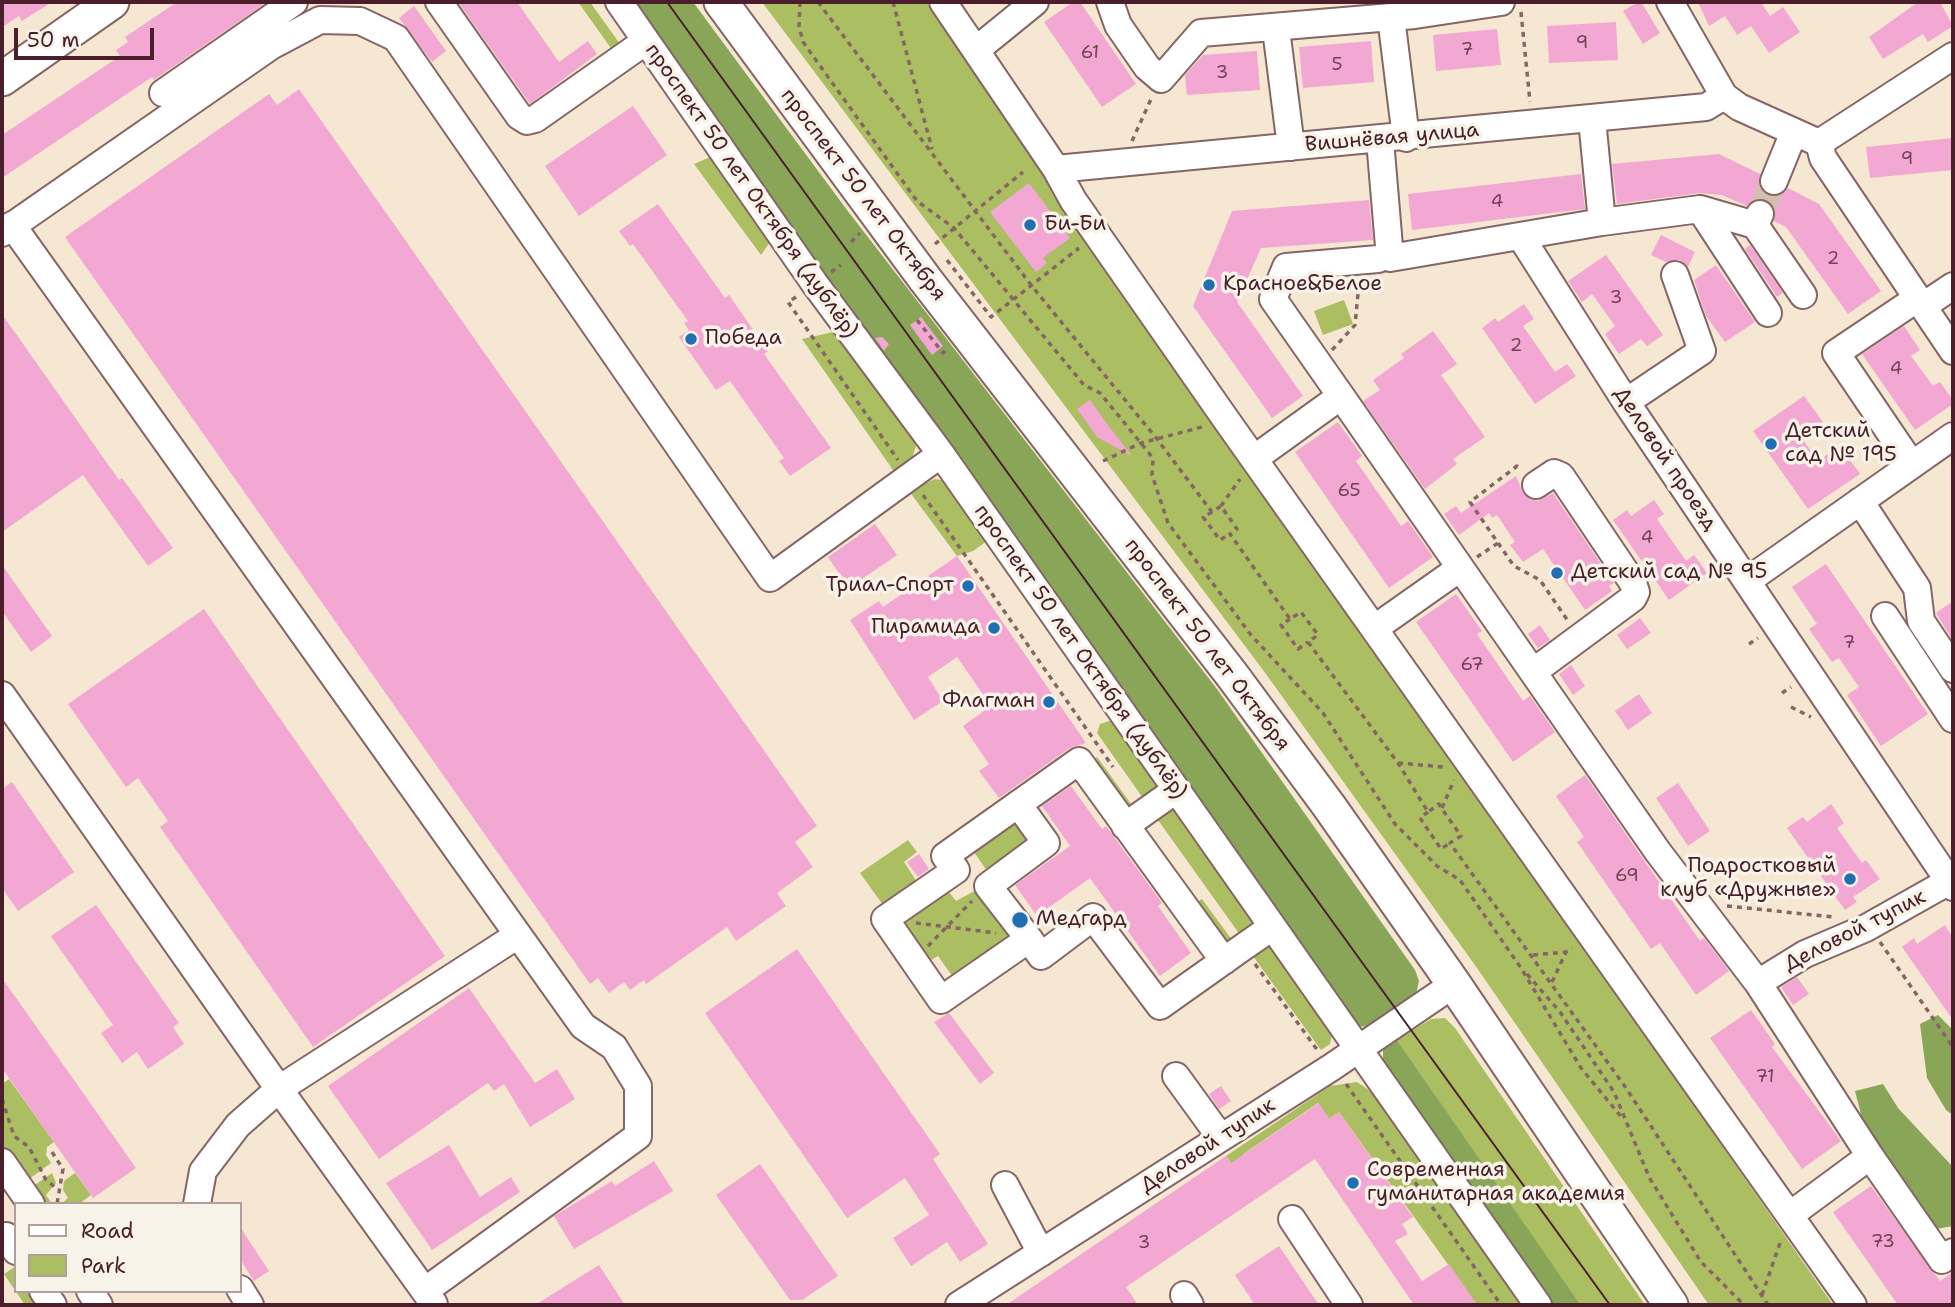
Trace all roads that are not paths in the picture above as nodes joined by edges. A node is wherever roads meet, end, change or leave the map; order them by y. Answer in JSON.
{"nodes":[{"id":1,"x":112,"y":2,"type":"edge"},
{"id":2,"x":294,"y":2,"type":"edge"},
{"id":3,"x":439,"y":2,"type":"edge"},
{"id":4,"x":619,"y":2,"type":"edge"},
{"id":5,"x":721,"y":2,"type":"edge"},
{"id":6,"x":943,"y":2,"type":"edge"},
{"id":7,"x":1035,"y":2,"type":"edge"},
{"id":8,"x":1110,"y":2,"type":"edge"},
{"id":9,"x":1501,"y":2,"type":"edge"},
{"id":10,"x":1670,"y":2,"type":"edge"},
{"id":11,"x":1376,"y":13,"type":"edge"},
{"id":12,"x":1276,"y":29,"type":"junction"},
{"id":13,"x":646,"y":41,"type":"junction"},
{"id":14,"x":976,"y":50,"type":"junction"},
{"id":15,"x":1953,"y":56,"type":"edge"},
{"id":16,"x":2,"y":79,"type":"edge"},
{"id":17,"x":163,"y":93,"type":"dead end"},
{"id":18,"x":1724,"y":96,"type":"junction"},
{"id":19,"x":1592,"y":119,"type":"junction"},
{"id":20,"x":1794,"y":132,"type":"junction"},
{"id":21,"x":1393,"y":139,"type":"junction"},
{"id":22,"x":1819,"y":144,"type":"junction"},
{"id":23,"x":1291,"y":147,"type":"junction"},
{"id":24,"x":1056,"y":169,"type":"junction"},
{"id":25,"x":1773,"y":181,"type":"tunnel mouth"},
{"id":26,"x":1700,"y":209,"type":"junction"},
{"id":27,"x":1602,"y":222,"type":"junction"},
{"id":28,"x":7,"y":229,"type":"edge"},
{"id":29,"x":1521,"y":237,"type":"junction"},
{"id":30,"x":1371,"y":259,"type":"road end"},
{"id":31,"x":1675,"y":275,"type":"dead end"},
{"id":32,"x":1953,"y":286,"type":"edge"},
{"id":33,"x":1803,"y":295,"type":"dead end"},
{"id":34,"x":1920,"y":302,"type":"junction"},
{"id":35,"x":1768,"y":313,"type":"dead end"},
{"id":36,"x":1953,"y":351,"type":"edge"},
{"id":37,"x":1341,"y":396,"type":"junction"},
{"id":38,"x":1626,"y":401,"type":"junction"},
{"id":39,"x":1953,"y":436,"type":"edge"},
{"id":40,"x":941,"y":454,"type":"junction"},
{"id":41,"x":1255,"y":458,"type":"junction"},
{"id":42,"x":1912,"y":465,"type":"junction"},
{"id":43,"x":1536,"y":485,"type":"road end"},
{"id":44,"x":1860,"y":501,"type":"junction"},
{"id":45,"x":1461,"y":568,"type":"junction"},
{"id":46,"x":1747,"y":581,"type":"junction"},
{"id":47,"x":1885,"y":616,"type":"dead end"},
{"id":48,"x":1375,"y":628,"type":"junction"},
{"id":49,"x":1953,"y":669,"type":"edge"},
{"id":50,"x":1533,"y":672,"type":"junction"},
{"id":51,"x":2,"y":695,"type":"edge"},
{"id":52,"x":1953,"y":719,"type":"edge"},
{"id":53,"x":1176,"y":790,"type":"junction"},
{"id":54,"x":1018,"y":804,"type":"junction"},
{"id":55,"x":1125,"y":826,"type":"junction"},
{"id":56,"x":1952,"y":882,"type":"edge"},
{"id":57,"x":1272,"y":927,"type":"junction"},
{"id":58,"x":518,"y":935,"type":"junction"},
{"id":59,"x":1029,"y":939,"type":"junction"},
{"id":60,"x":1234,"y":954,"type":"junction"},
{"id":61,"x":1758,"y":983,"type":"junction"},
{"id":62,"x":1454,"y":984,"type":"junction"},
{"id":63,"x":1359,"y":1050,"type":"junction"},
{"id":64,"x":1176,"y":1076,"type":"dead end"},
{"id":65,"x":279,"y":1089,"type":"junction"},
{"id":66,"x":1221,"y":1138,"type":"junction"},
{"id":67,"x":1870,"y":1156,"type":"junction"},
{"id":68,"x":2,"y":1162,"type":"edge"},
{"id":69,"x":1005,"y":1185,"type":"dead end"},
{"id":70,"x":30,"y":1202,"type":"edge"},
{"id":71,"x":197,"y":1202,"type":"edge"},
{"id":72,"x":1790,"y":1215,"type":"junction"},
{"id":73,"x":1292,"y":1219,"type":"dead end"},
{"id":74,"x":1953,"y":1252,"type":"edge"},
{"id":75,"x":1041,"y":1253,"type":"junction"},
{"id":76,"x":430,"y":1297,"type":"edge"},
{"id":77,"x":960,"y":1305,"type":"edge"},
{"id":78,"x":1349,"y":1305,"type":"edge"},
{"id":79,"x":1538,"y":1305,"type":"edge"},
{"id":80,"x":1671,"y":1305,"type":"edge"},
{"id":81,"x":1853,"y":1305,"type":"edge"}],
"edges":[{"from":1,"to":16,"type":"main road"},
{"from":2,"to":17,"type":"street"},
{"from":3,"to":13,"type":"street"},
{"from":4,"to":13,"type":"street","name":"проспект 50 лет Октября (дублёр)"},
{"from":5,"to":62,"type":"main road","name":"проспект 50 лет Октября"},
{"from":6,"to":14,"type":"street"},
{"from":7,"to":14,"type":"street"},
{"from":8,"to":12,"type":"street"},
{"from":9,"to":11,"type":"street"},
{"from":10,"to":18,"type":"street"},
{"from":11,"to":12,"type":"street"},
{"from":11,"to":21,"type":"street"},
{"from":12,"to":23,"type":"street"},
{"from":13,"to":40,"type":"street","name":"проспект 50 лет Октября (дублёр)"},
{"from":14,"to":24,"type":"street"},
{"from":15,"to":22,"type":"street"},
{"from":18,"to":19,"type":"street","name":"Вишнёвая улица"},
{"from":18,"to":20,"type":"street"},
{"from":19,"to":21,"type":"street","name":"Вишнёвая улица"},
{"from":19,"to":27,"type":"street"},
{"from":20,"to":22,"type":"street"},
{"from":20,"to":25,"type":"street"},
{"from":21,"to":23,"type":"street","name":"Вишнёвая улица"},
{"from":21,"to":29,"type":"street"},
{"from":22,"to":34,"type":"street"},
{"from":23,"to":24,"type":"street","name":"Вишнёвая улица"},
{"from":24,"to":41,"type":"street"},
{"from":26,"to":27,"type":"street"},
{"from":26,"to":33,"type":"street"},
{"from":26,"to":35,"type":"street"},
{"from":27,"to":29,"type":"street"},
{"from":28,"to":40,"type":"street"},
{"from":28,"to":58,"type":"street"},
{"from":29,"to":38,"type":"street","name":"Деловой проезд"},
{"from":30,"to":37,"type":"street"},
{"from":31,"to":38,"type":"street"},
{"from":32,"to":34,"type":"street"},
{"from":34,"to":36,"type":"street"},
{"from":34,"to":42,"type":"street"},
{"from":37,"to":41,"type":"street"},
{"from":37,"to":45,"type":"street"},
{"from":38,"to":46,"type":"street","name":"Деловой проезд"},
{"from":39,"to":42,"type":"street"},
{"from":40,"to":53,"type":"street","name":"проспект 50 лет Октября (дублёр)"},
{"from":41,"to":48,"type":"street"},
{"from":42,"to":44,"type":"street"},
{"from":43,"to":50,"type":"street"},
{"from":44,"to":46,"type":"street"},
{"from":44,"to":49,"type":"street"},
{"from":45,"to":48,"type":"street"},
{"from":45,"to":50,"type":"street"},
{"from":46,"to":56,"type":"street","name":"Деловой проезд"},
{"from":47,"to":52,"type":"street"},
{"from":48,"to":72,"type":"street"},
{"from":50,"to":61,"type":"street"},
{"from":51,"to":65,"type":"street"},
{"from":53,"to":55,"type":"street"},
{"from":53,"to":57,"type":"street","name":"проспект 50 лет Октября (дублёр)"},
{"from":54,"to":55,"type":"street"},
{"from":54,"to":59,"type":"street"},
{"from":54,"to":59,"type":"street"},
{"from":55,"to":60,"type":"street"},
{"from":56,"to":61,"type":"street","name":"Деловой тупик"},
{"from":57,"to":60,"type":"street"},
{"from":57,"to":63,"type":"street","name":"проспект 50 лет Октября (дублёр)"},
{"from":58,"to":65,"type":"street"},
{"from":58,"to":76,"type":"street"},
{"from":59,"to":60,"type":"street"},
{"from":61,"to":67,"type":"street"},
{"from":62,"to":63,"type":"street","name":"Деловой тупик"},
{"from":62,"to":80,"type":"main road","name":"проспект 50 лет Октября"},
{"from":63,"to":66,"type":"street","name":"Деловой тупик"},
{"from":63,"to":79,"type":"street","name":"проспект 50 лет Октября (дублёр)"},
{"from":64,"to":66,"type":"street"},
{"from":65,"to":71,"type":"street"},
{"from":65,"to":76,"type":"street"},
{"from":66,"to":75,"type":"street","name":"Деловой тупик"},
{"from":67,"to":72,"type":"street"},
{"from":67,"to":74,"type":"street"},
{"from":68,"to":70,"type":"street"},
{"from":69,"to":75,"type":"street"},
{"from":72,"to":81,"type":"street"},
{"from":73,"to":78,"type":"street"},
{"from":75,"to":77,"type":"street","name":"Деловой тупик"}]}
